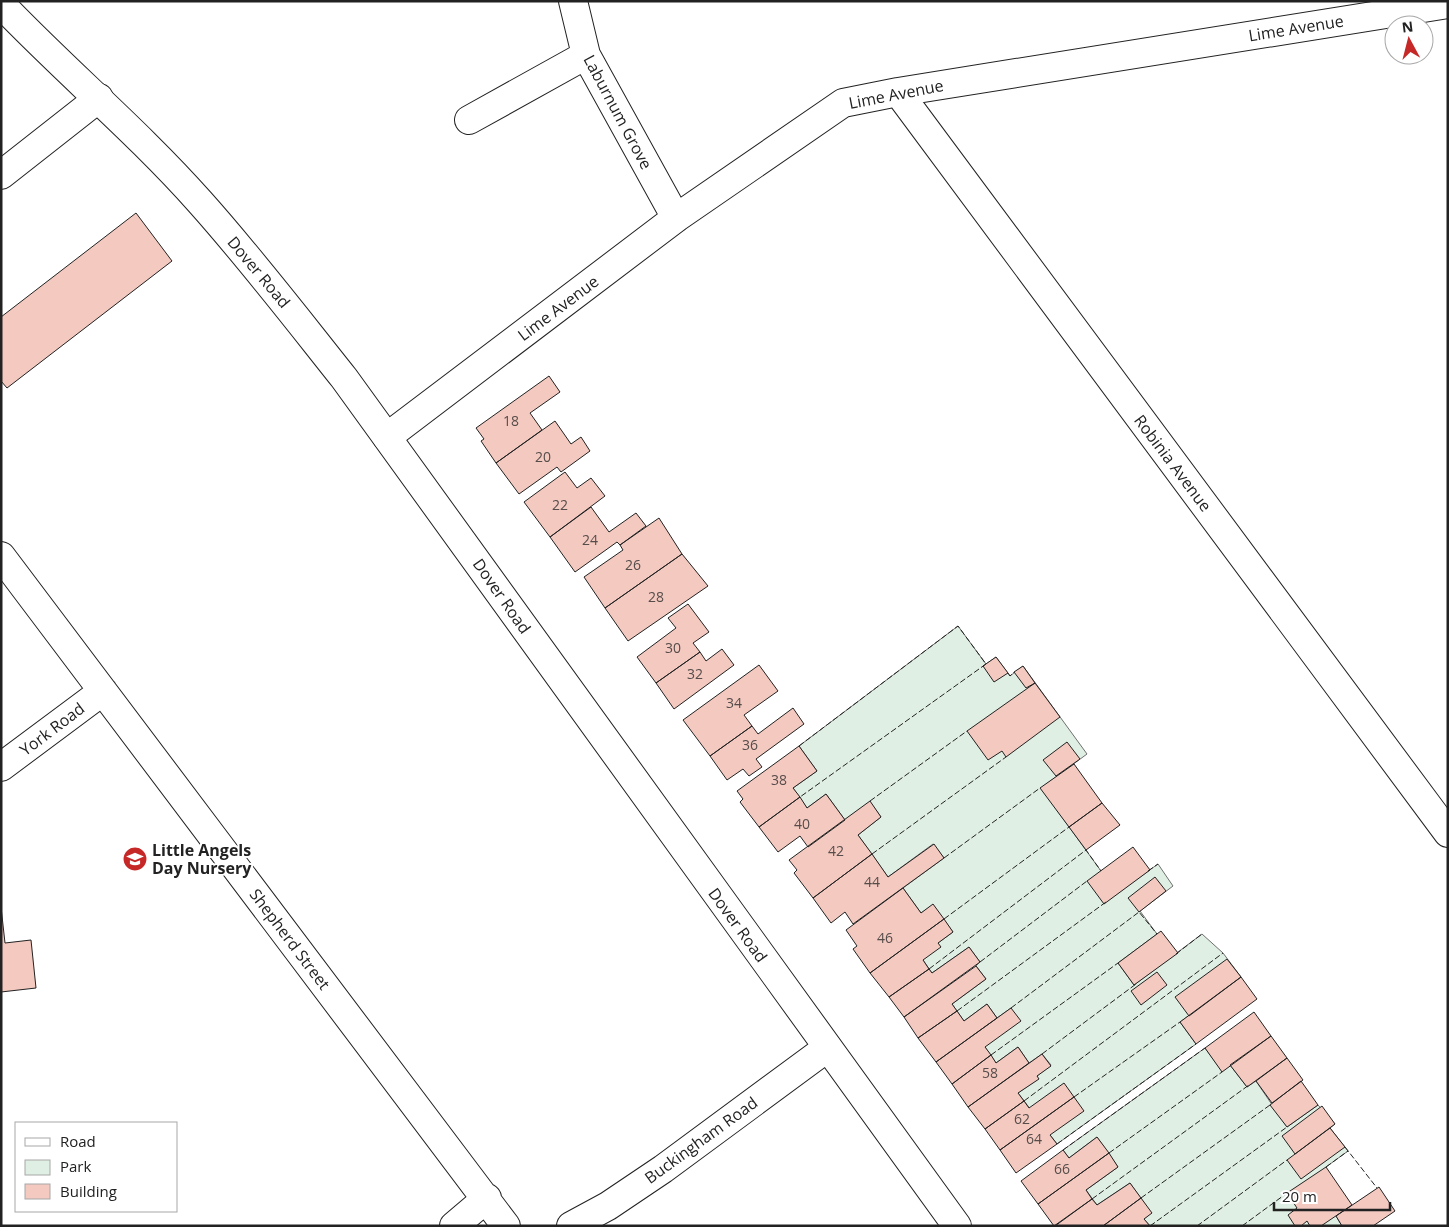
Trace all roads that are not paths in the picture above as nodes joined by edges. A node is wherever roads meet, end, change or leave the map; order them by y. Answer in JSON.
{"nodes":[{"id":1,"x":574,"y":1,"type":"edge"},
{"id":2,"x":1,"y":4,"type":"edge"},
{"id":3,"x":1448,"y":4,"type":"edge"},
{"id":4,"x":586,"y":55,"type":"junction"},
{"id":5,"x":898,"y":92,"type":"junction"},
{"id":6,"x":99,"y":98,"type":"junction"},
{"id":7,"x":469,"y":120,"type":"dead end"},
{"id":8,"x":1,"y":175,"type":"edge"},
{"id":9,"x":676,"y":218,"type":"junction"},
{"id":10,"x":387,"y":437,"type":"junction"},
{"id":11,"x":1,"y":556,"type":"edge"},
{"id":12,"x":103,"y":691,"type":"junction"},
{"id":13,"x":1,"y":766,"type":"edge"},
{"id":14,"x":1448,"y":833,"type":"edge"},
{"id":15,"x":827,"y":1048,"type":"junction"},
{"id":16,"x":487,"y":1198,"type":"junction"},
{"id":17,"x":454,"y":1226,"type":"edge"},
{"id":18,"x":506,"y":1226,"type":"edge"},
{"id":19,"x":571,"y":1226,"type":"edge"},
{"id":20,"x":958,"y":1226,"type":"edge"}],
"edges":[{"from":1,"to":4,"type":"street","name":"Laburnum Grove"},
{"from":2,"to":6,"type":"street","name":"Dover Road"},
{"from":3,"to":5,"type":"street","name":"Lime Avenue"},
{"from":4,"to":7,"type":"street"},
{"from":4,"to":9,"type":"street","name":"Laburnum Grove"},
{"from":5,"to":9,"type":"street","name":"Lime Avenue"},
{"from":5,"to":14,"type":"street","name":"Robinia Avenue"},
{"from":6,"to":8,"type":"street"},
{"from":6,"to":10,"type":"street","name":"Dover Road"},
{"from":9,"to":10,"type":"street","name":"Lime Avenue"},
{"from":10,"to":15,"type":"street","name":"Dover Road"},
{"from":11,"to":12,"type":"street","name":"Shepherd Street"},
{"from":12,"to":13,"type":"street","name":"York Road"},
{"from":12,"to":16,"type":"street","name":"Shepherd Street"},
{"from":15,"to":19,"type":"street","name":"Buckingham Road"},
{"from":15,"to":20,"type":"street","name":"Dover Road"},
{"from":16,"to":17,"type":"street"},
{"from":16,"to":18,"type":"street","name":"Shepherd Street"}]}
